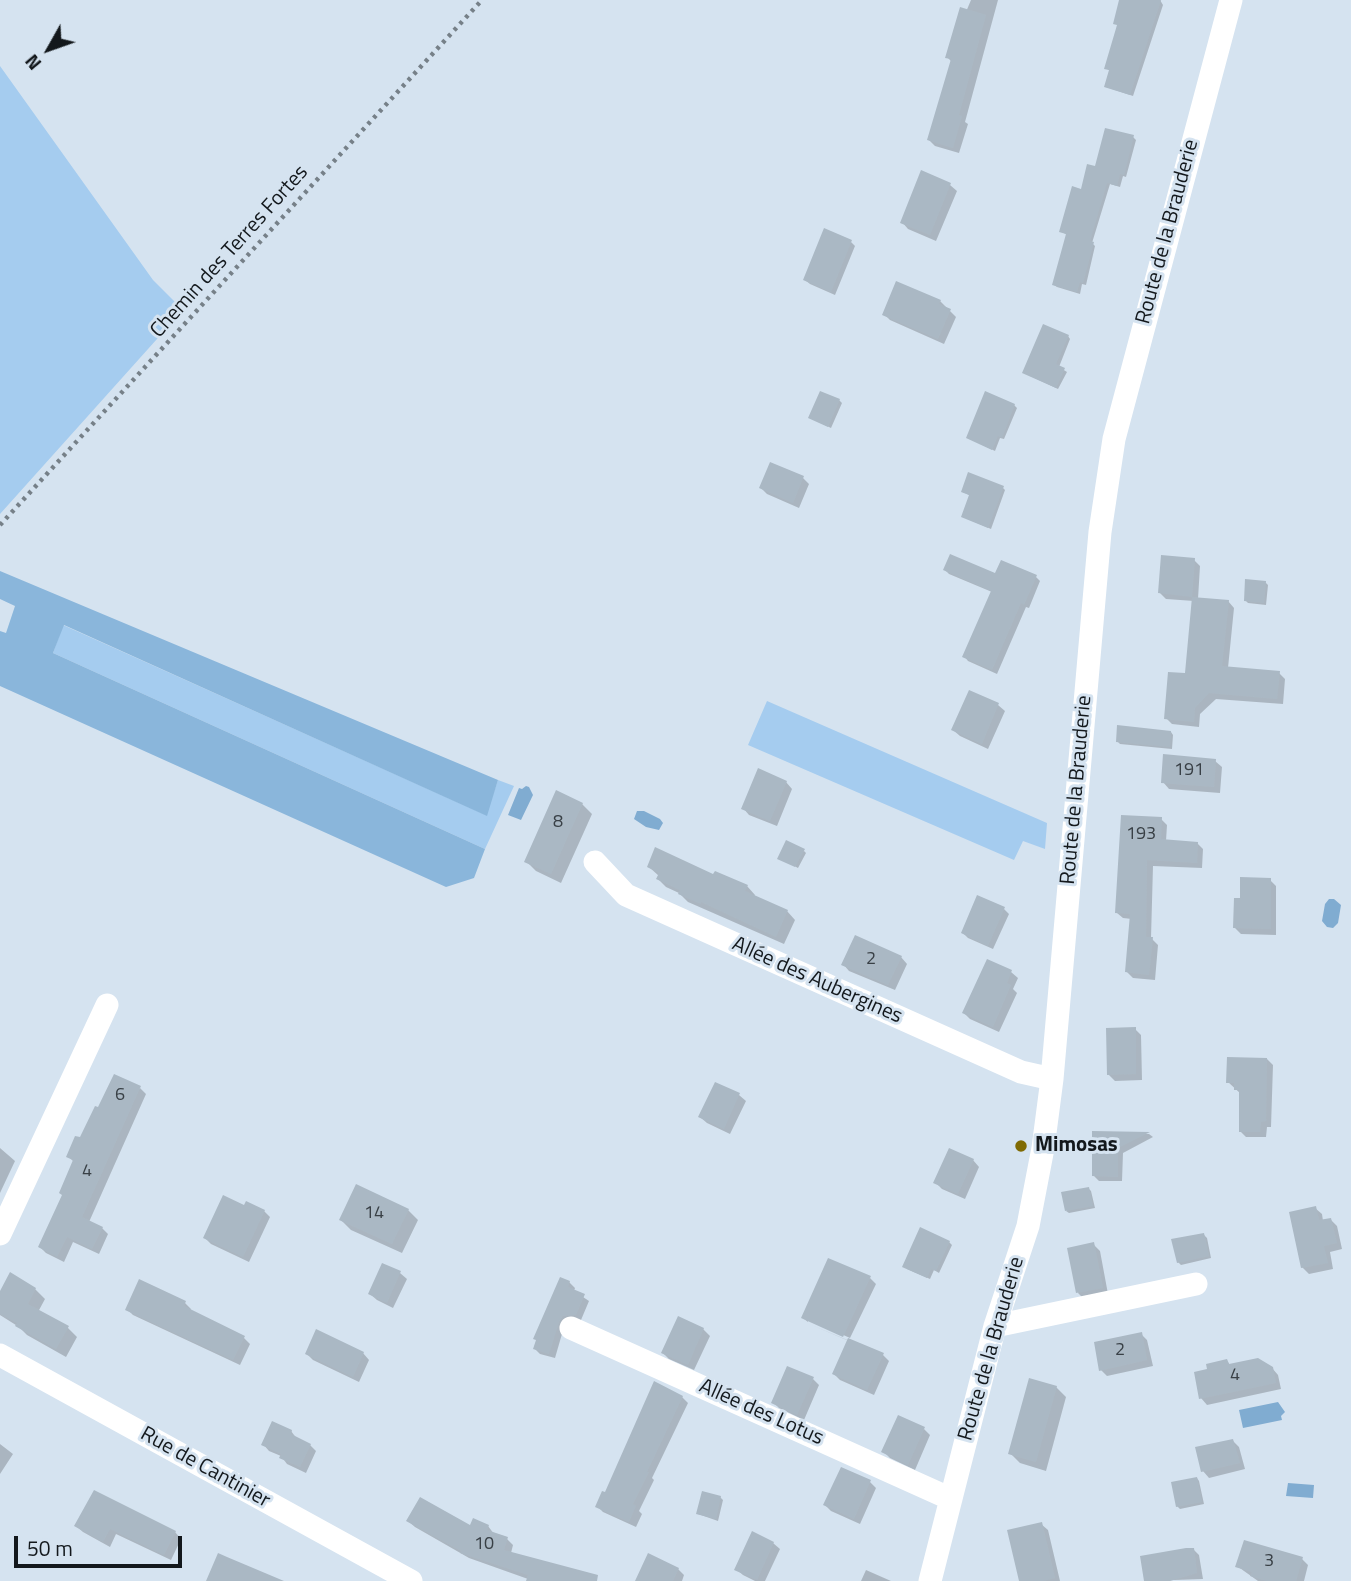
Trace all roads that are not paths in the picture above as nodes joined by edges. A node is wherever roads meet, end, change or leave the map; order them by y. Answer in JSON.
{"nodes":[{"id":1,"x":1231,"y":0,"type":"edge"},
{"id":2,"x":595,"y":862,"type":"dead end"},
{"id":3,"x":107,"y":1005,"type":"dead end"},
{"id":4,"x":1052,"y":1079,"type":"junction"},
{"id":5,"x":0,"y":1234,"type":"edge"},
{"id":6,"x":1196,"y":1284,"type":"dead end"},
{"id":7,"x":995,"y":1326,"type":"junction"},
{"id":8,"x":571,"y":1328,"type":"dead end"},
{"id":9,"x":0,"y":1355,"type":"edge"},
{"id":10,"x":951,"y":1499,"type":"junction"},
{"id":11,"x":411,"y":1581,"type":"edge"},
{"id":12,"x":930,"y":1581,"type":"edge"}],
"edges":[{"from":1,"to":4,"type":"street","name":"Route de la Brauderie"},
{"from":2,"to":4,"type":"street","name":"Allée des Aubergines"},
{"from":3,"to":5,"type":"street"},
{"from":4,"to":7,"type":"street","name":"Route de la Brauderie"},
{"from":6,"to":7,"type":"street"},
{"from":7,"to":10,"type":"street","name":"Route de la Brauderie"},
{"from":8,"to":10,"type":"street","name":"Allée des Lotus"},
{"from":9,"to":11,"type":"street","name":"Rue de Cantinier"},
{"from":10,"to":12,"type":"street","name":"Route de la Brauderie"}]}
